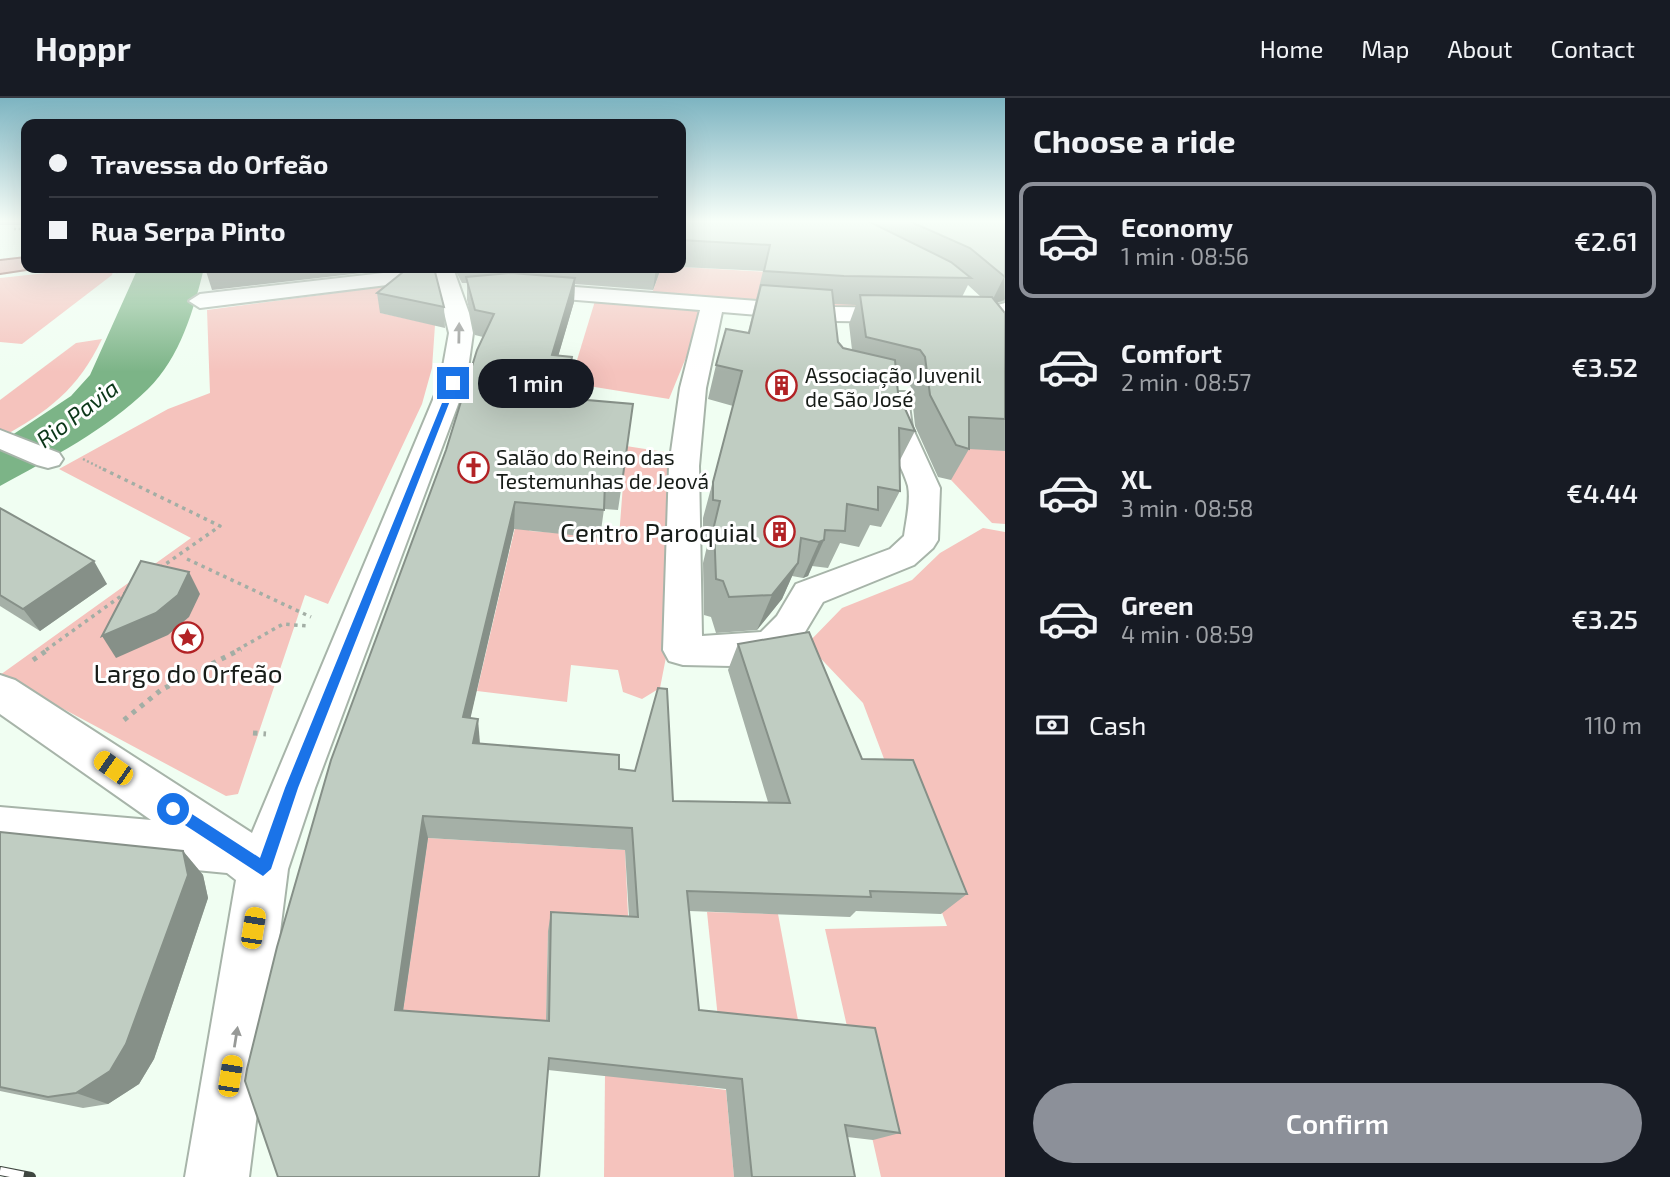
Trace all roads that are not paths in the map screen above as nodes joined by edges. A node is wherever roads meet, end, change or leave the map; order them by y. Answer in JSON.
{"nodes":[{"id":1,"x":453,"y":281,"type":"edge"},
{"id":2,"x":499,"y":289,"type":"edge"},
{"id":3,"x":957,"y":291,"type":"edge"},
{"id":4,"x":200,"y":301,"type":"dead end"},
{"id":5,"x":712,"y":307,"type":"junction"},
{"id":6,"x":995,"y":319,"type":"edge"},
{"id":7,"x":867,"y":381,"type":"edge"},
{"id":8,"x":2,"y":440,"type":"edge"},
{"id":9,"x":48,"y":459,"type":"dead end"},
{"id":10,"x":11,"y":680,"type":"edge"},
{"id":11,"x":0,"y":829,"type":"edge"},
{"id":12,"x":248,"y":860,"type":"junction"},
{"id":13,"x":217,"y":1177,"type":"edge"}],
"edges":[{"from":1,"to":4,"type":"street"},
{"from":12,"to":1,"type":"street","one_way":true},
{"from":2,"to":5,"type":"street"},
{"from":3,"to":6,"type":"street"},
{"from":5,"to":6,"type":"street"},
{"from":5,"to":7,"type":"street"},
{"from":8,"to":9,"type":"street"},
{"from":10,"to":12,"type":"street"},
{"from":11,"to":12,"type":"street"},
{"from":13,"to":12,"type":"street","one_way":true}]}
